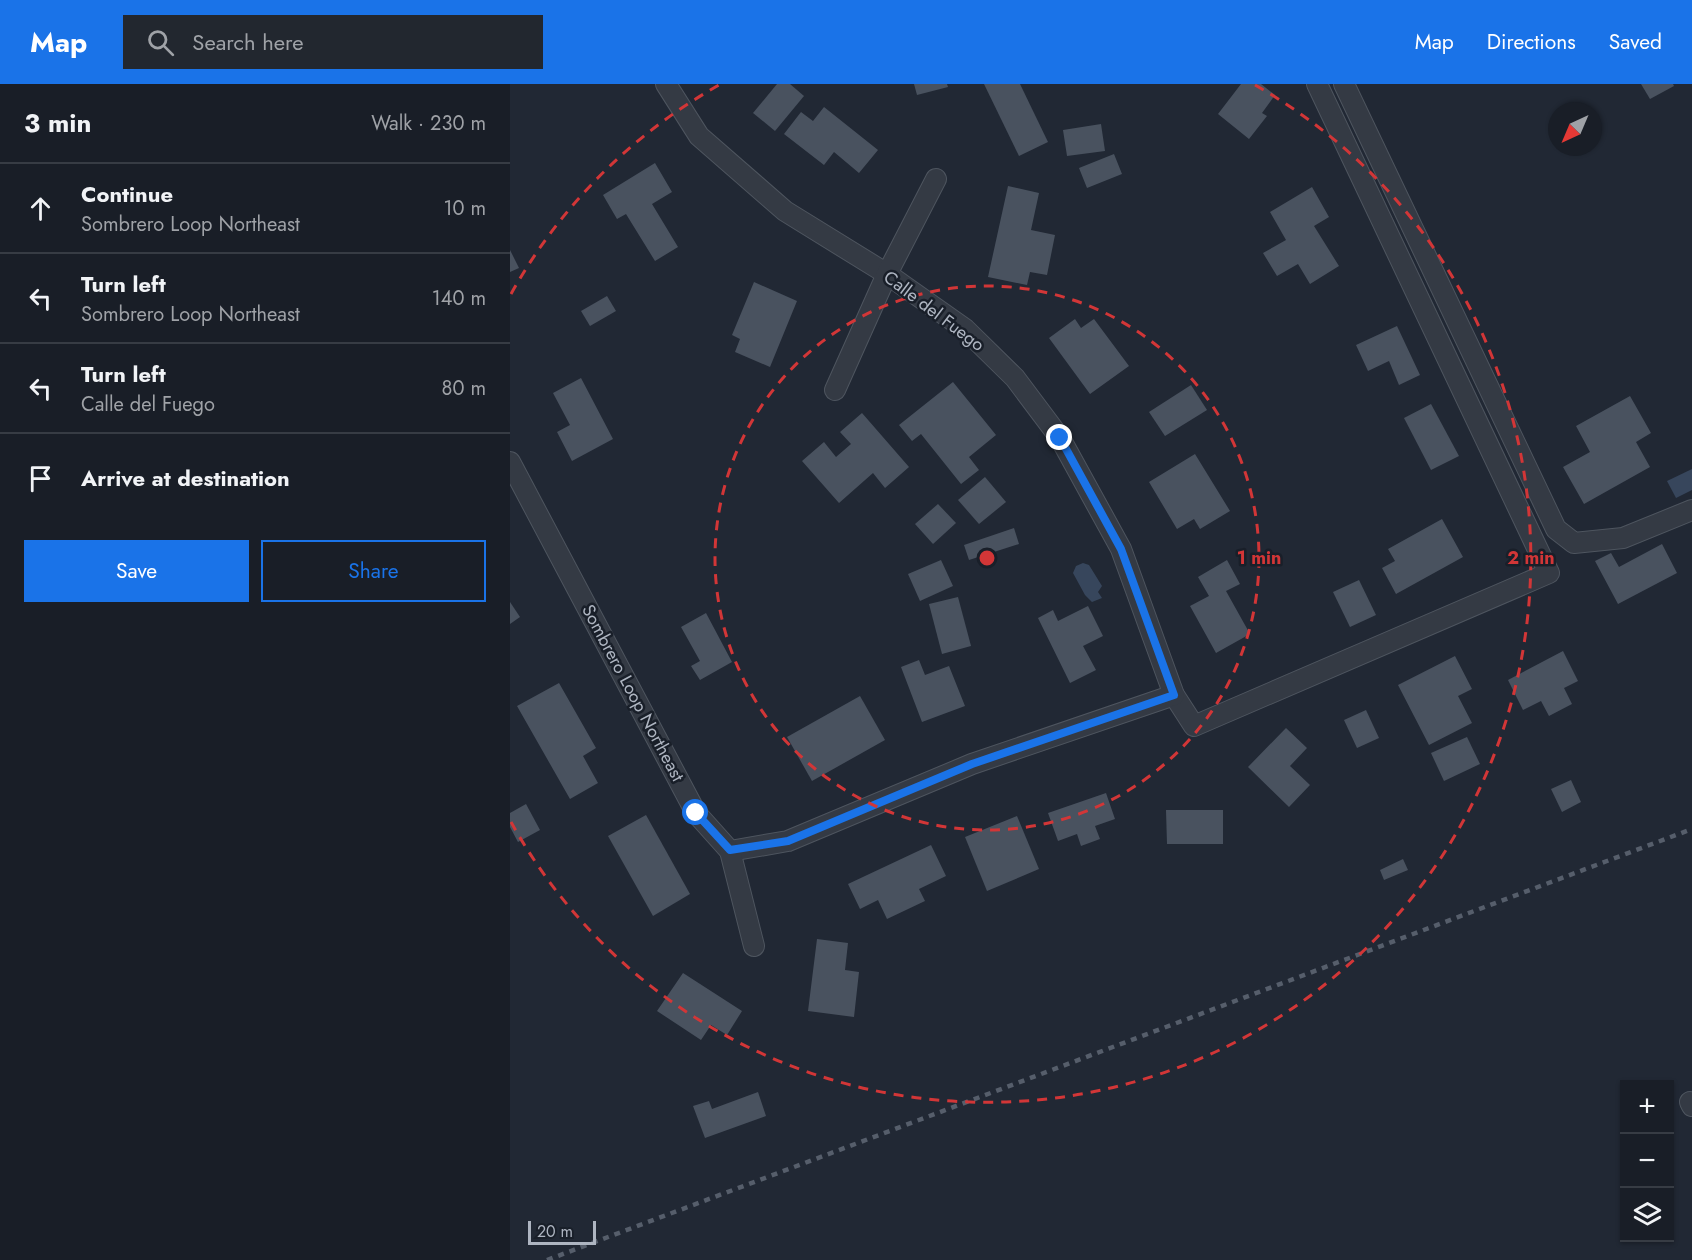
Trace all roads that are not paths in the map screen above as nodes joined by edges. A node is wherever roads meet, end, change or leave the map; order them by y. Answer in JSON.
{"nodes":[{"id":1,"x":666,"y":84,"type":"edge"},
{"id":2,"x":1317,"y":84,"type":"edge"},
{"id":3,"x":1344,"y":84,"type":"edge"},
{"id":4,"x":936,"y":180,"type":"dead end"},
{"id":5,"x":887,"y":274,"type":"junction"},
{"id":6,"x":836,"y":390,"type":"dead end"},
{"id":7,"x":510,"y":462,"type":"edge"},
{"id":8,"x":1692,"y":510,"type":"edge"},
{"id":9,"x":1174,"y":695,"type":"junction"},
{"id":10,"x":730,"y":850,"type":"junction"},
{"id":11,"x":754,"y":946,"type":"dead end"}],
"edges":[{"from":1,"to":5,"type":"street","name":"Calle del Fuego"},
{"from":2,"to":9,"type":"street","name":"Calle del Fuego"},
{"from":3,"to":8,"type":"street"},
{"from":4,"to":5,"type":"street"},
{"from":5,"to":6,"type":"street"},
{"from":5,"to":9,"type":"street","name":"Calle del Fuego"},
{"from":7,"to":10,"type":"street","name":"Sombrero Loop Northeast"},
{"from":9,"to":10,"type":"street"},
{"from":10,"to":11,"type":"street"}]}
